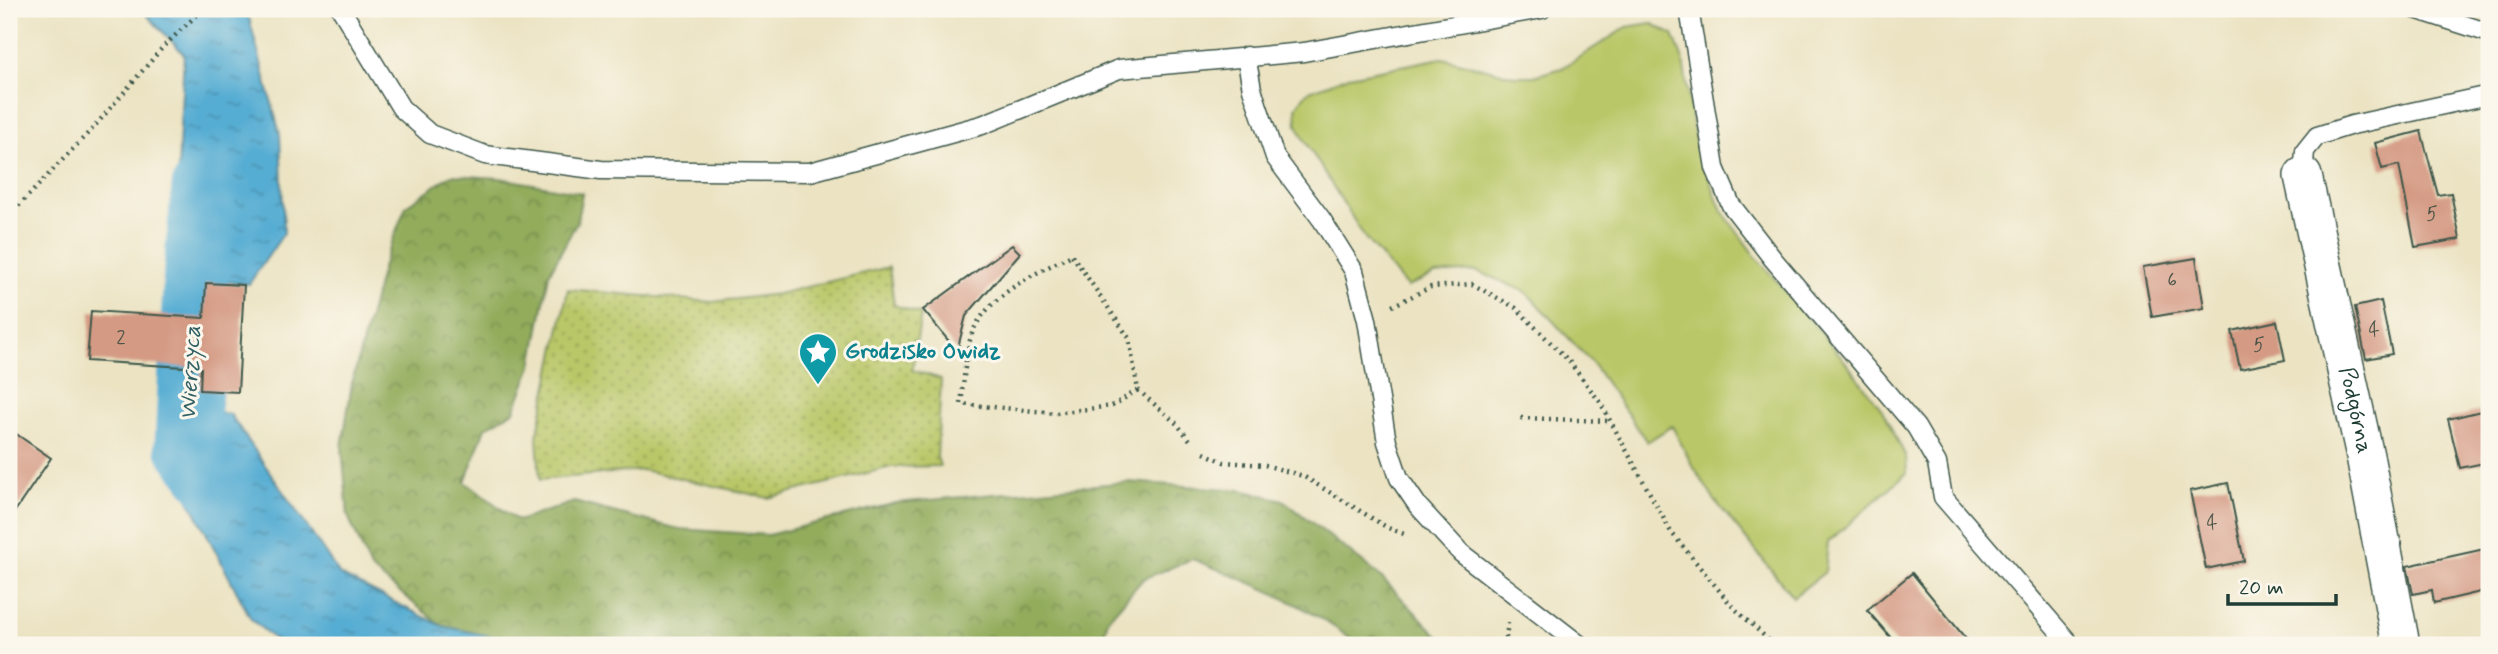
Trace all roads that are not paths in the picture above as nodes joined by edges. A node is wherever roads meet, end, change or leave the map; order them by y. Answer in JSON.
{"nodes":[{"id":1,"x":341,"y":9,"type":"edge"},
{"id":2,"x":1542,"y":9,"type":"edge"},
{"id":3,"x":1689,"y":9,"type":"edge"},
{"id":4,"x":2415,"y":9,"type":"edge"},
{"id":5,"x":2489,"y":30,"type":"edge"},
{"id":6,"x":1246,"y":56,"type":"junction"},
{"id":7,"x":2489,"y":95,"type":"edge"},
{"id":8,"x":2303,"y":176,"type":"joint"},
{"id":9,"x":1580,"y":645,"type":"edge"},
{"id":10,"x":2071,"y":645,"type":"edge"},
{"id":11,"x":2401,"y":645,"type":"edge"}],
"edges":[{"from":1,"to":6,"type":"lane"},
{"from":2,"to":6,"type":"lane"},
{"from":3,"to":10,"type":"lane"},
{"from":4,"to":5,"type":"lane"},
{"from":6,"to":9,"type":"lane"},
{"from":7,"to":8,"type":"lane"},
{"from":8,"to":11,"type":"street","name":"Podgórna"}]}
